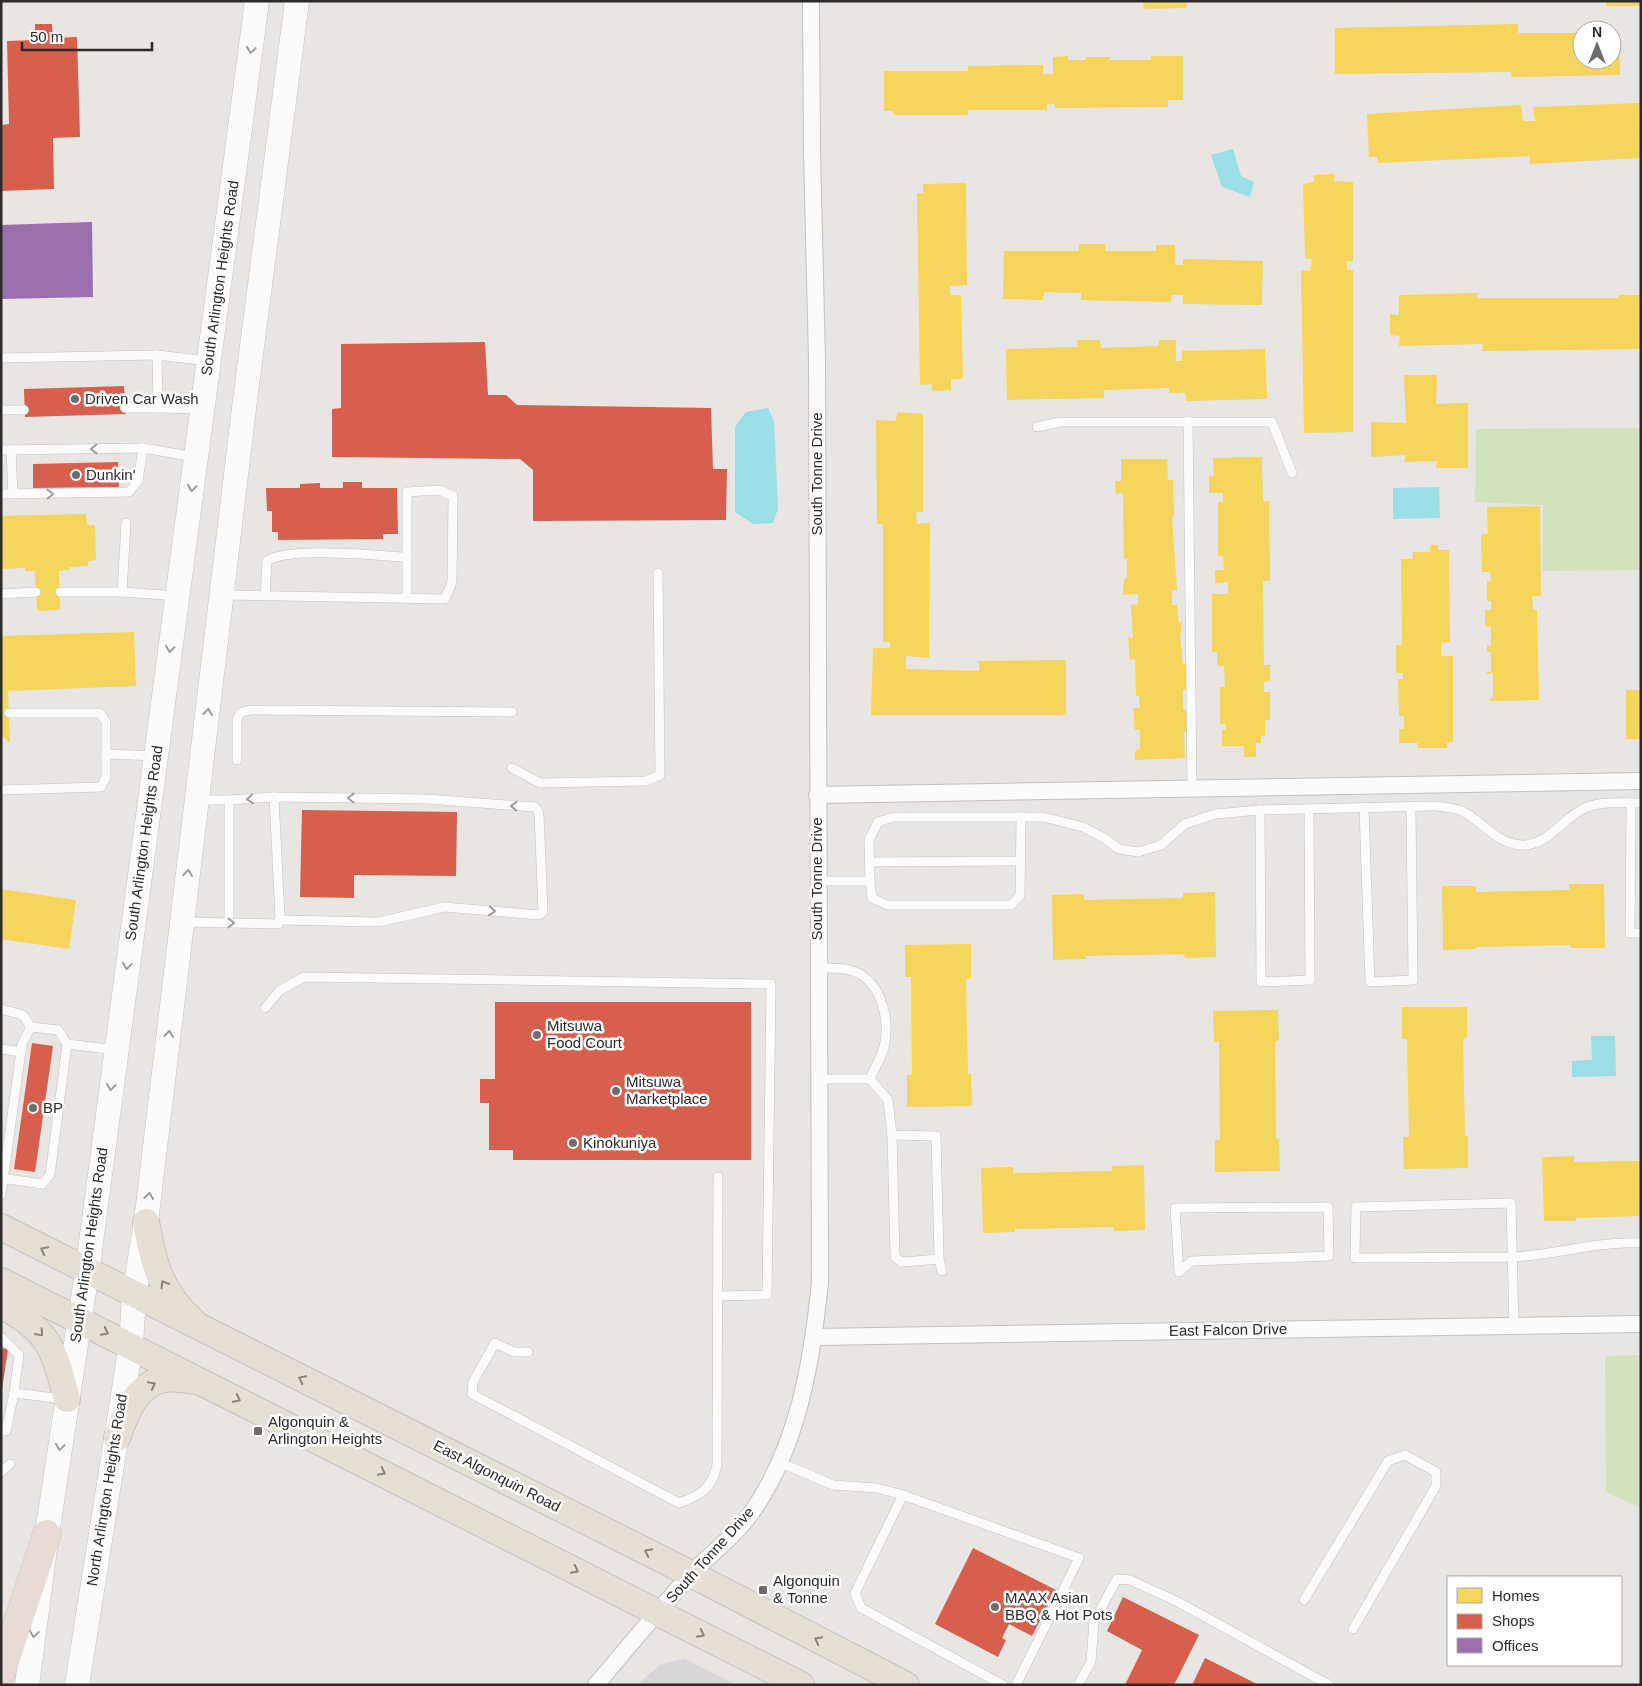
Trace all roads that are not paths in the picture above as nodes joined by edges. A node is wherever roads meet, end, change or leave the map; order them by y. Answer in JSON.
{"nodes":[{"id":1,"x":257,"y":1,"type":"edge"},
{"id":2,"x":297,"y":1,"type":"edge"},
{"id":3,"x":811,"y":1,"type":"edge"},
{"id":4,"x":157,"y":355,"type":"junction"},
{"id":5,"x":1,"y":358,"type":"edge"},
{"id":6,"x":209,"y":361,"type":"junction"},
{"id":7,"x":125,"y":408,"type":"dead end"},
{"id":8,"x":158,"y":408,"type":"junction"},
{"id":9,"x":203,"y":409,"type":"junction"},
{"id":10,"x":1,"y":410,"type":"edge"},
{"id":11,"x":24,"y":410,"type":"dead end"},
{"id":12,"x":1188,"y":421,"type":"junction"},
{"id":13,"x":1038,"y":427,"type":"dead end"},
{"id":14,"x":143,"y":448,"type":"junction"},
{"id":15,"x":1,"y":450,"type":"edge"},
{"id":16,"x":11,"y":450,"type":"junction"},
{"id":17,"x":196,"y":457,"type":"junction"},
{"id":18,"x":1292,"y":473,"type":"dead end"},
{"id":19,"x":1,"y":494,"type":"edge"},
{"id":20,"x":13,"y":494,"type":"junction"},
{"id":21,"x":126,"y":523,"type":"dead end"},
{"id":22,"x":407,"y":557,"type":"junction"},
{"id":23,"x":658,"y":573,"type":"dead end"},
{"id":24,"x":36,"y":592,"type":"dead end"},
{"id":25,"x":60,"y":592,"type":"dead end"},
{"id":26,"x":122,"y":592,"type":"junction"},
{"id":27,"x":1,"y":594,"type":"edge"},
{"id":28,"x":222,"y":595,"type":"junction"},
{"id":29,"x":177,"y":596,"type":"junction"},
{"id":30,"x":265,"y":596,"type":"junction"},
{"id":31,"x":407,"y":599,"type":"junction"},
{"id":32,"x":512,"y":712,"type":"dead end"},
{"id":33,"x":9,"y":713,"type":"dead end"},
{"id":34,"x":106,"y":754,"type":"junction"},
{"id":35,"x":156,"y":756,"type":"junction"},
{"id":36,"x":237,"y":760,"type":"dead end"},
{"id":37,"x":512,"y":768,"type":"dead end"},
{"id":38,"x":1641,"y":781,"type":"edge"},
{"id":39,"x":1192,"y":788,"type":"junction"},
{"id":40,"x":1,"y":790,"type":"edge"},
{"id":41,"x":817,"y":795,"type":"junction"},
{"id":42,"x":274,"y":797,"type":"junction"},
{"id":43,"x":197,"y":800,"type":"junction"},
{"id":44,"x":229,"y":800,"type":"junction"},
{"id":45,"x":1631,"y":803,"type":"junction"},
{"id":46,"x":1641,"y":803,"type":"edge"},
{"id":47,"x":1411,"y":807,"type":"junction"},
{"id":48,"x":1364,"y":808,"type":"junction"},
{"id":49,"x":1309,"y":809,"type":"junction"},
{"id":50,"x":1260,"y":810,"type":"junction"},
{"id":51,"x":1021,"y":817,"type":"junction"},
{"id":52,"x":1021,"y":861,"type":"junction"},
{"id":53,"x":869,"y":862,"type":"junction"},
{"id":54,"x":818,"y":881,"type":"junction"},
{"id":55,"x":870,"y":881,"type":"junction"},
{"id":56,"x":280,"y":920,"type":"junction"},
{"id":57,"x":183,"y":922,"type":"junction"},
{"id":58,"x":229,"y":923,"type":"junction"},
{"id":59,"x":1641,"y":933,"type":"edge"},
{"id":60,"x":818,"y":968,"type":"junction"},
{"id":61,"x":265,"y":1008,"type":"dead end"},
{"id":62,"x":1,"y":1009,"type":"edge"},
{"id":63,"x":31,"y":1027,"type":"junction"},
{"id":64,"x":67,"y":1044,"type":"junction"},
{"id":65,"x":1,"y":1049,"type":"edge"},
{"id":66,"x":116,"y":1050,"type":"junction"},
{"id":67,"x":21,"y":1052,"type":"junction"},
{"id":68,"x":818,"y":1079,"type":"junction"},
{"id":69,"x":870,"y":1079,"type":"junction"},
{"id":70,"x":892,"y":1135,"type":"junction"},
{"id":71,"x":718,"y":1177,"type":"dead end"},
{"id":72,"x":3,"y":1179,"type":"edge"},
{"id":73,"x":1,"y":1195,"type":"edge"},
{"id":74,"x":1328,"y":1207,"type":"joint"},
{"id":75,"x":146,"y":1222,"type":"junction"},
{"id":76,"x":1,"y":1227,"type":"edge"},
{"id":77,"x":1641,"y":1243,"type":"edge"},
{"id":78,"x":1512,"y":1258,"type":"junction"},
{"id":79,"x":939,"y":1259,"type":"junction"},
{"id":80,"x":942,"y":1271,"type":"dead end"},
{"id":81,"x":87,"y":1272,"type":"junction"},
{"id":82,"x":1,"y":1280,"type":"edge"},
{"id":83,"x":134,"y":1296,"type":"junction"},
{"id":84,"x":718,"y":1296,"type":"junction"},
{"id":85,"x":1,"y":1305,"type":"edge"},
{"id":86,"x":79,"y":1319,"type":"junction"},
{"id":87,"x":1641,"y":1324,"type":"edge"},
{"id":88,"x":1514,"y":1326,"type":"junction"},
{"id":89,"x":208,"y":1333,"type":"junction"},
{"id":90,"x":1,"y":1337,"type":"edge"},
{"id":91,"x":815,"y":1337,"type":"junction"},
{"id":92,"x":131,"y":1345,"type":"junction"},
{"id":93,"x":528,"y":1352,"type":"dead end"},
{"id":94,"x":202,"y":1381,"type":"junction"},
{"id":95,"x":14,"y":1392,"type":"junction"},
{"id":96,"x":67,"y":1399,"type":"junction"},
{"id":97,"x":1,"y":1430,"type":"edge"},
{"id":98,"x":117,"y":1438,"type":"junction"},
{"id":99,"x":779,"y":1462,"type":"junction"},
{"id":100,"x":10,"y":1464,"type":"dead end"},
{"id":101,"x":1,"y":1472,"type":"edge"},
{"id":102,"x":903,"y":1495,"type":"junction"},
{"id":103,"x":47,"y":1534,"type":"junction"},
{"id":104,"x":691,"y":1574,"type":"junction"},
{"id":105,"x":1304,"y":1600,"type":"dead end"},
{"id":106,"x":657,"y":1612,"type":"junction"},
{"id":107,"x":1353,"y":1629,"type":"dead end"},
{"id":108,"x":1,"y":1674,"type":"edge"},
{"id":109,"x":798,"y":1684,"type":"edge"},
{"id":110,"x":27,"y":1685,"type":"edge"},
{"id":111,"x":77,"y":1685,"type":"edge"},
{"id":112,"x":596,"y":1685,"type":"edge"},
{"id":113,"x":906,"y":1685,"type":"edge"},
{"id":114,"x":1003,"y":1685,"type":"edge"},
{"id":115,"x":1016,"y":1685,"type":"edge"},
{"id":116,"x":1078,"y":1685,"type":"edge"},
{"id":117,"x":1329,"y":1685,"type":"edge"}],
"edges":[{"from":1,"to":6,"type":"main road","name":"South Arlington Heights Road","one_way":true},
{"from":2,"to":28,"type":"main road"},
{"from":3,"to":41,"type":"street","name":"South Tonne Drive"},
{"from":4,"to":5,"type":"lane"},
{"from":4,"to":6,"type":"lane"},
{"from":4,"to":8,"type":"lane"},
{"from":6,"to":9,"type":"main road","name":"South Arlington Heights Road"},
{"from":7,"to":8,"type":"lane"},
{"from":8,"to":9,"type":"lane"},
{"from":9,"to":17,"type":"main road","name":"South Arlington Heights Road"},
{"from":10,"to":11,"type":"lane"},
{"from":12,"to":13,"type":"lane"},
{"from":12,"to":18,"type":"lane"},
{"from":12,"to":39,"type":"lane"},
{"from":14,"to":16,"type":"lane","one_way":true},
{"from":14,"to":17,"type":"lane"},
{"from":20,"to":14,"type":"lane","one_way":true},
{"from":15,"to":16,"type":"lane"},
{"from":16,"to":20,"type":"lane"},
{"from":17,"to":29,"type":"main road","name":"South Arlington Heights Road","one_way":true},
{"from":19,"to":20,"type":"lane"},
{"from":21,"to":26,"type":"lane"},
{"from":22,"to":30,"type":"lane"},
{"from":22,"to":31,"type":"lane"},
{"from":22,"to":31,"type":"lane"},
{"from":23,"to":37,"type":"lane"},
{"from":24,"to":27,"type":"lane"},
{"from":25,"to":26,"type":"lane"},
{"from":26,"to":29,"type":"lane"},
{"from":28,"to":30,"type":"lane"},
{"from":43,"to":28,"type":"main road","one_way":true},
{"from":29,"to":35,"type":"main road","name":"South Arlington Heights Road","one_way":true},
{"from":30,"to":31,"type":"lane"},
{"from":32,"to":36,"type":"lane"},
{"from":33,"to":34,"type":"lane"},
{"from":34,"to":35,"type":"lane"},
{"from":34,"to":40,"type":"lane"},
{"from":35,"to":66,"type":"main road","name":"South Arlington Heights Road","one_way":true},
{"from":38,"to":39,"type":"street"},
{"from":39,"to":41,"type":"street"},
{"from":41,"to":54,"type":"street","name":"South Tonne Drive"},
{"from":42,"to":44,"type":"lane","one_way":true},
{"from":42,"to":56,"type":"lane"},
{"from":56,"to":42,"type":"lane","one_way":true},
{"from":43,"to":44,"type":"lane"},
{"from":57,"to":43,"type":"main road","one_way":true},
{"from":44,"to":58,"type":"lane"},
{"from":45,"to":46,"type":"lane"},
{"from":45,"to":47,"type":"lane"},
{"from":45,"to":59,"type":"lane"},
{"from":47,"to":48,"type":"lane"},
{"from":47,"to":48,"type":"lane"},
{"from":48,"to":49,"type":"lane"},
{"from":49,"to":50,"type":"lane"},
{"from":49,"to":50,"type":"lane"},
{"from":50,"to":51,"type":"lane"},
{"from":51,"to":52,"type":"lane"},
{"from":51,"to":53,"type":"lane"},
{"from":52,"to":53,"type":"lane"},
{"from":52,"to":55,"type":"lane"},
{"from":53,"to":55,"type":"lane"},
{"from":54,"to":55,"type":"lane"},
{"from":54,"to":60,"type":"street","name":"South Tonne Drive"},
{"from":58,"to":56,"type":"lane","one_way":true},
{"from":57,"to":58,"type":"lane"},
{"from":75,"to":57,"type":"main road","one_way":true},
{"from":60,"to":68,"type":"street","name":"South Tonne Drive"},
{"from":60,"to":69,"type":"lane"},
{"from":61,"to":84,"type":"lane"},
{"from":62,"to":63,"type":"lane"},
{"from":63,"to":64,"type":"lane"},
{"from":63,"to":67,"type":"lane"},
{"from":64,"to":66,"type":"lane"},
{"from":64,"to":72,"type":"lane"},
{"from":65,"to":67,"type":"lane"},
{"from":66,"to":81,"type":"main road","name":"South Arlington Heights Road","one_way":true},
{"from":67,"to":72,"type":"lane"},
{"from":68,"to":69,"type":"lane"},
{"from":68,"to":91,"type":"street","name":"South Tonne Drive"},
{"from":69,"to":70,"type":"lane"},
{"from":70,"to":79,"type":"lane"},
{"from":70,"to":79,"type":"lane"},
{"from":71,"to":84,"type":"lane"},
{"from":72,"to":73,"type":"lane"},
{"from":74,"to":74,"type":"lane"},
{"from":75,"to":83,"type":"main road"},
{"from":89,"to":75,"type":"main road","one_way":true},
{"from":81,"to":76,"type":"main road","name":"East Algonquin Road","one_way":true},
{"from":77,"to":78,"type":"lane"},
{"from":78,"to":78,"type":"lane"},
{"from":78,"to":88,"type":"lane"},
{"from":79,"to":80,"type":"lane"},
{"from":81,"to":83,"type":"main road","name":"East Algonquin Road"},
{"from":81,"to":86,"type":"main road","name":"South Arlington Heights Road"},
{"from":82,"to":86,"type":"main road"},
{"from":83,"to":89,"type":"main road","name":"East Algonquin Road"},
{"from":83,"to":92,"type":"main road","name":"North Arlington Heights Road"},
{"from":84,"to":93,"type":"lane"},
{"from":85,"to":96,"type":"main road","one_way":true},
{"from":86,"to":92,"type":"main road","one_way":true},
{"from":86,"to":96,"type":"main road","name":"South Arlington Heights Road"},
{"from":87,"to":88,"type":"street","name":"East Falcon Drive"},
{"from":88,"to":91,"type":"street","name":"East Falcon Drive"},
{"from":104,"to":89,"type":"main road","name":"East Algonquin Road","one_way":true},
{"from":90,"to":95,"type":"lane"},
{"from":91,"to":99,"type":"street","name":"South Tonne Drive"},
{"from":92,"to":94,"type":"main road"},
{"from":92,"to":98,"type":"main road","name":"North Arlington Heights Road"},
{"from":98,"to":94,"type":"main road","one_way":true},
{"from":94,"to":106,"type":"main road","one_way":true},
{"from":95,"to":96,"type":"lane"},
{"from":95,"to":97,"type":"lane"},
{"from":96,"to":103,"type":"main road","name":"South Arlington Heights Road","one_way":true},
{"from":98,"to":111,"type":"main road","name":"North Arlington Heights Road"},
{"from":99,"to":102,"type":"lane"},
{"from":99,"to":104,"type":"street","name":"South Tonne Drive"},
{"from":100,"to":101,"type":"lane"},
{"from":102,"to":114,"type":"lane"},
{"from":102,"to":115,"type":"lane"},
{"from":103,"to":108,"type":"highway"},
{"from":103,"to":110,"type":"main road","name":"South Arlington Heights Road","one_way":true},
{"from":104,"to":106,"type":"street","name":"South Tonne Drive"},
{"from":113,"to":104,"type":"main road","name":"East Algonquin Road","one_way":true},
{"from":105,"to":107,"type":"lane"},
{"from":106,"to":109,"type":"main road","one_way":true},
{"from":106,"to":112,"type":"street","name":"South Tonne Drive"},
{"from":116,"to":117,"type":"lane"}]}
